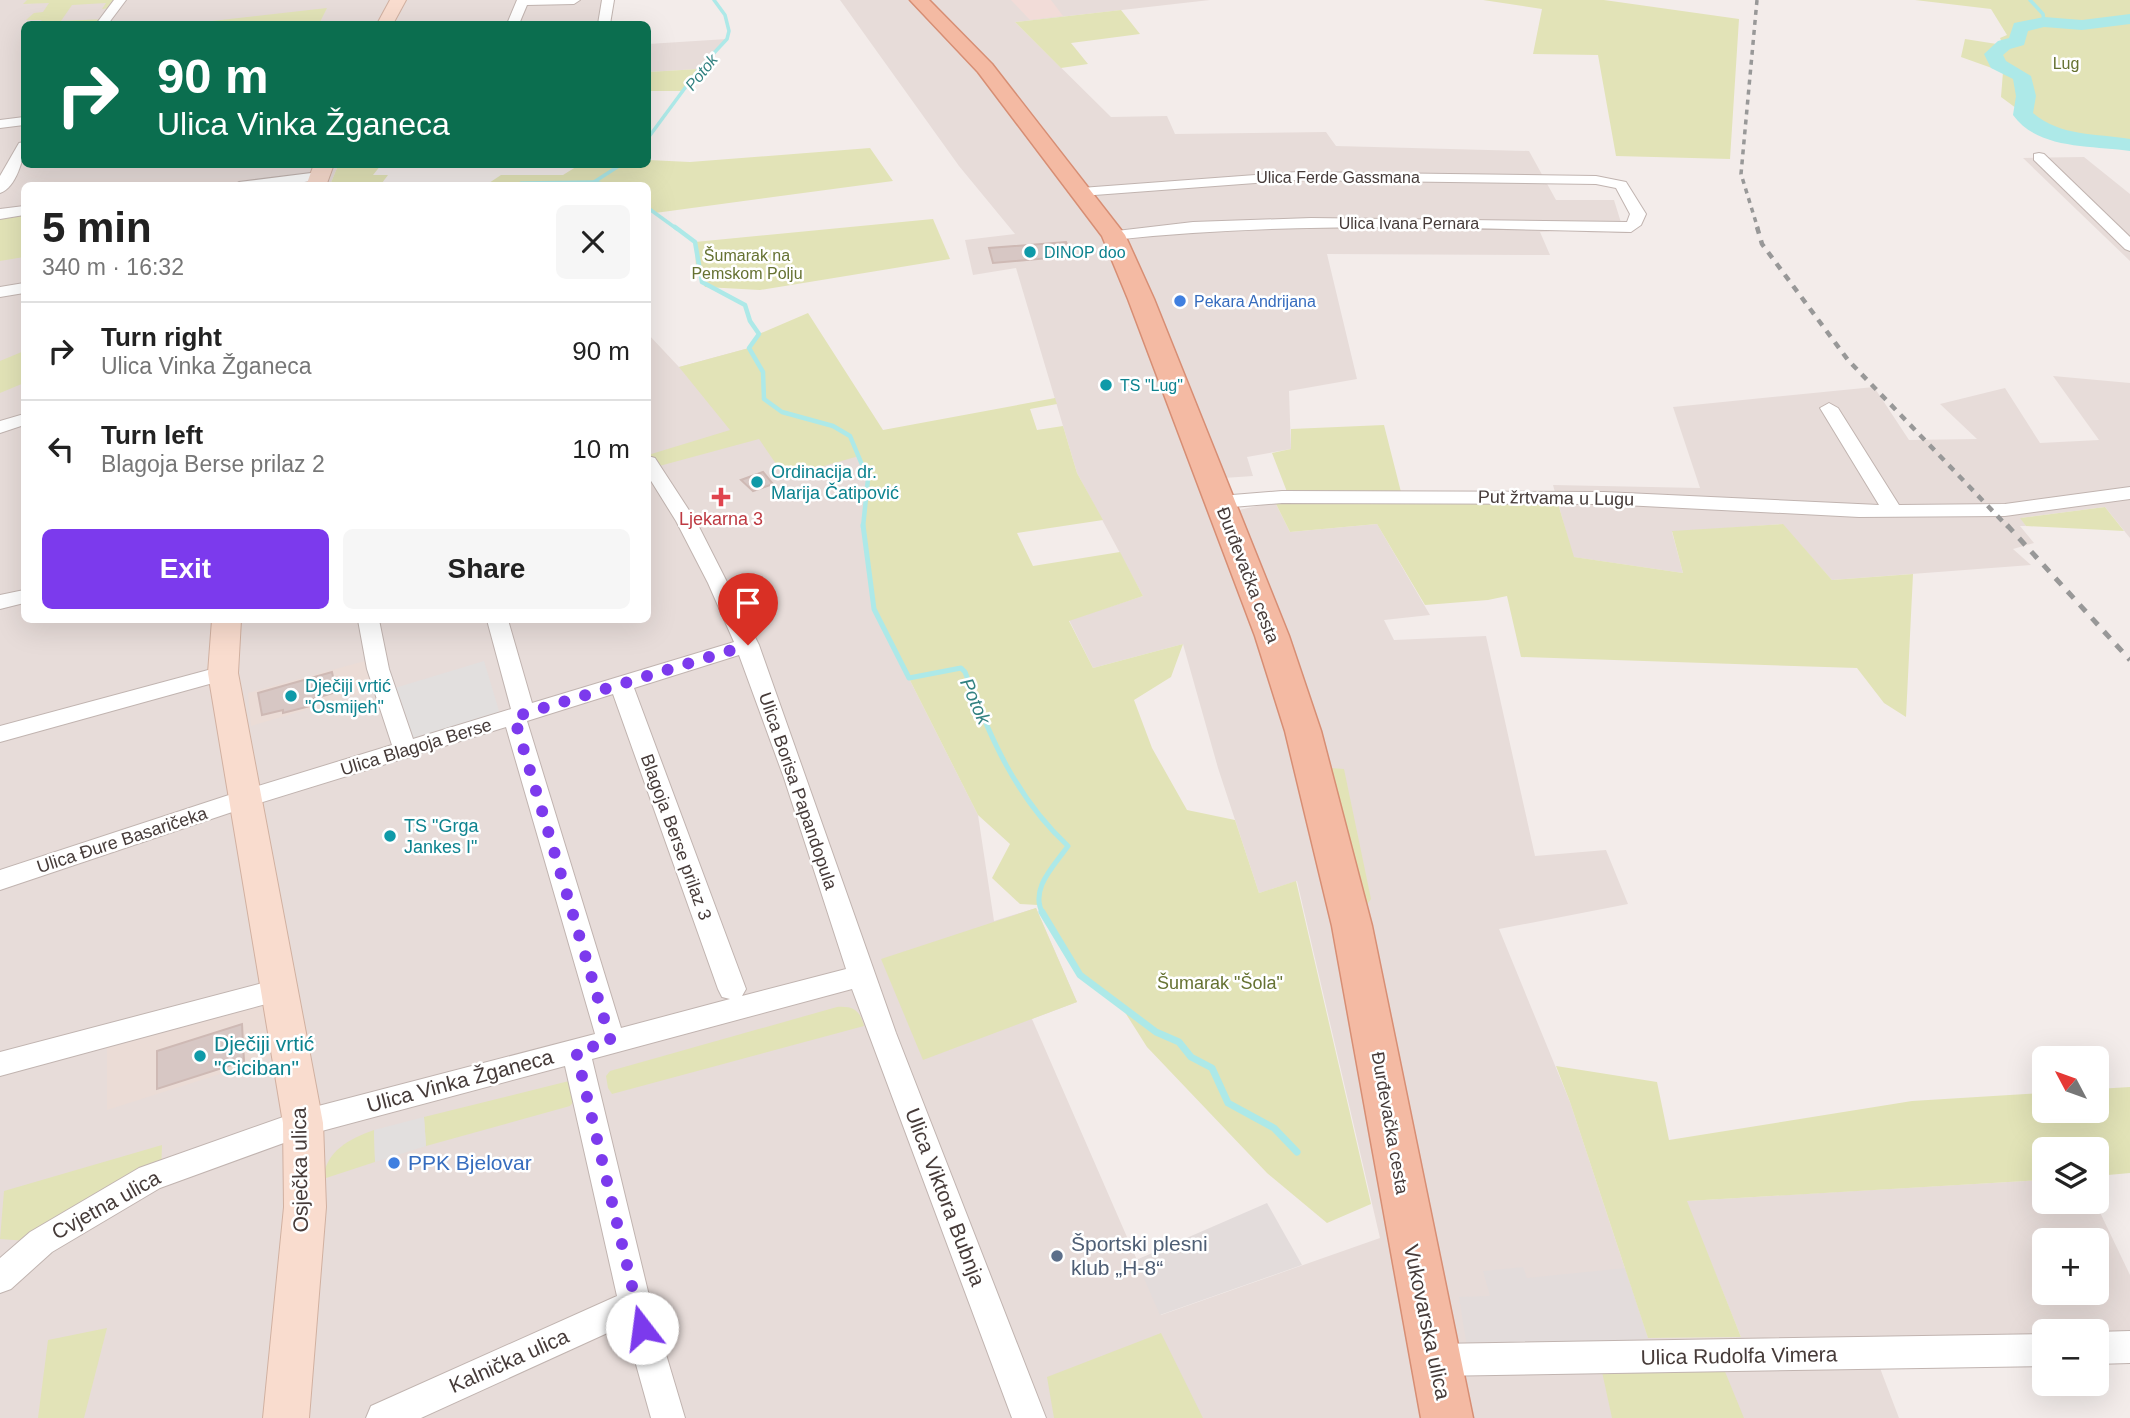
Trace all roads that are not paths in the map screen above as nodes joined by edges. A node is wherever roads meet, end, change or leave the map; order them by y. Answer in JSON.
{"nodes":[{"id":1,"x":120,"y":0,"type":"edge"},
{"id":2,"x":398,"y":0,"type":"edge"},
{"id":3,"x":574,"y":0,"type":"edge"},
{"id":4,"x":608,"y":0,"type":"edge"},
{"id":5,"x":919,"y":0,"type":"edge"},
{"id":6,"x":522,"y":1,"type":"edge"},
{"id":7,"x":104,"y":21,"type":"edge"},
{"id":8,"x":387,"y":21,"type":"edge"},
{"id":9,"x":514,"y":21,"type":"edge"},
{"id":10,"x":604,"y":21,"type":"edge"},
{"id":11,"x":21,"y":121,"type":"edge"},
{"id":12,"x":0,"y":124,"type":"edge"},
{"id":13,"x":2039,"y":157,"type":"dead end"},
{"id":14,"x":20,"y":160,"type":"edge"},
{"id":15,"x":320,"y":175,"type":"edge"},
{"id":16,"x":1596,"y":180,"type":"joint"},
{"id":17,"x":268,"y":182,"type":"edge"},
{"id":18,"x":0,"y":189,"type":"edge"},
{"id":19,"x":1081,"y":191,"type":"junction"},
{"id":20,"x":21,"y":211,"type":"edge"},
{"id":21,"x":0,"y":214,"type":"edge"},
{"id":22,"x":1113,"y":235,"type":"junction"},
{"id":23,"x":2130,"y":246,"type":"edge"},
{"id":24,"x":21,"y":288,"type":"edge"},
{"id":25,"x":0,"y":292,"type":"edge"},
{"id":26,"x":1829,"y":408,"type":"dead end"},
{"id":27,"x":21,"y":420,"type":"edge"},
{"id":28,"x":0,"y":427,"type":"edge"},
{"id":29,"x":651,"y":467,"type":"edge"},
{"id":30,"x":2130,"y":493,"type":"edge"},
{"id":31,"x":1220,"y":502,"type":"junction"},
{"id":32,"x":1892,"y":510,"type":"junction"},
{"id":33,"x":21,"y":598,"type":"edge"},
{"id":34,"x":0,"y":602,"type":"edge"},
{"id":35,"x":226,"y":623,"type":"edge"},
{"id":36,"x":369,"y":623,"type":"edge"},
{"id":37,"x":498,"y":623,"type":"edge"},
{"id":38,"x":748,"y":645,"type":"junction"},
{"id":39,"x":223,"y":673,"type":"junction"},
{"id":40,"x":621,"y":684,"type":"junction"},
{"id":41,"x":519,"y":715,"type":"junction"},
{"id":42,"x":0,"y":734,"type":"edge"},
{"id":43,"x":405,"y":750,"type":"junction"},
{"id":44,"x":244,"y":799,"type":"junction"},
{"id":45,"x":0,"y":880,"type":"edge"},
{"id":46,"x":861,"y":976,"type":"junction"},
{"id":47,"x":732,"y":989,"type":"dead end"},
{"id":48,"x":278,"y":990,"type":"junction"},
{"id":49,"x":611,"y":1042,"type":"junction"},
{"id":50,"x":576,"y":1051,"type":"junction"},
{"id":51,"x":0,"y":1064,"type":"edge"},
{"id":52,"x":303,"y":1123,"type":"junction"},
{"id":53,"x":1407,"y":1226,"type":"joint"},
{"id":54,"x":0,"y":1278,"type":"edge"},
{"id":55,"x":635,"y":1304,"type":"junction"},
{"id":56,"x":2130,"y":1347,"type":"edge"},
{"id":57,"x":2109,"y":1348,"type":"edge"},
{"id":58,"x":2032,"y":1350,"type":"edge"},
{"id":59,"x":1434,"y":1360,"type":"junction"},
{"id":60,"x":286,"y":1418,"type":"edge"},
{"id":61,"x":383,"y":1418,"type":"edge"},
{"id":62,"x":668,"y":1418,"type":"edge"},
{"id":63,"x":1029,"y":1418,"type":"edge"},
{"id":64,"x":1447,"y":1418,"type":"edge"}],
"edges":[{"from":1,"to":7,"type":"street"},
{"from":2,"to":8,"type":"street"},
{"from":3,"to":6,"type":"street"},
{"from":4,"to":10,"type":"street"},
{"from":5,"to":19,"type":"main road","name":"Đurđevačka cesta"},
{"from":6,"to":9,"type":"street"},
{"from":11,"to":12,"type":"street"},
{"from":13,"to":23,"type":"street"},
{"from":14,"to":18,"type":"street"},
{"from":15,"to":17,"type":"street"},
{"from":16,"to":19,"type":"street","name":"Ulica Ferde Gassmana"},
{"from":16,"to":22,"type":"street","name":"Ulica Ivana Pernara"},
{"from":19,"to":22,"type":"main road","name":"Đurđevačka cesta"},
{"from":20,"to":21,"type":"street"},
{"from":22,"to":31,"type":"main road","name":"Đurđevačka cesta"},
{"from":24,"to":25,"type":"street"},
{"from":26,"to":32,"type":"street"},
{"from":27,"to":28,"type":"street"},
{"from":29,"to":38,"type":"street","name":"Ulica Borisa Papandopula"},
{"from":30,"to":32,"type":"street","name":"Put žrtvama u Lugu"},
{"from":31,"to":32,"type":"street","name":"Put žrtvama u Lugu"},
{"from":31,"to":53,"type":"main road","name":"Đurđevačka cesta"},
{"from":33,"to":34,"type":"street"},
{"from":35,"to":39,"type":"street","name":"Osječka ulica"},
{"from":36,"to":43,"type":"street"},
{"from":37,"to":41,"type":"street"},
{"from":38,"to":40,"type":"street","name":"Ulica Blagoja Berse"},
{"from":38,"to":46,"type":"street","name":"Ulica Borisa Papandopula"},
{"from":39,"to":42,"type":"street"},
{"from":39,"to":44,"type":"street","name":"Osječka ulica"},
{"from":40,"to":41,"type":"street","name":"Ulica Blagoja Berse"},
{"from":40,"to":47,"type":"street","name":"Blagoja Berse prilaz 3"},
{"from":41,"to":43,"type":"street","name":"Ulica Blagoja Berse"},
{"from":41,"to":49,"type":"street"},
{"from":43,"to":44,"type":"street","name":"Ulica Blagoja Berse"},
{"from":44,"to":45,"type":"street","name":"Ulica Đure Basaričeka"},
{"from":44,"to":48,"type":"street","name":"Osječka ulica"},
{"from":46,"to":49,"type":"street","name":"Ulica Vinka Žganeca"},
{"from":46,"to":63,"type":"street","name":"Ulica Viktora Bubnja"},
{"from":48,"to":51,"type":"street"},
{"from":48,"to":52,"type":"street","name":"Osječka ulica"},
{"from":49,"to":50,"type":"street","name":"Ulica Vinka Žganeca"},
{"from":50,"to":52,"type":"street","name":"Ulica Vinka Žganeca"},
{"from":50,"to":55,"type":"street"},
{"from":52,"to":54,"type":"street","name":"Cvjetna ulica"},
{"from":52,"to":60,"type":"street","name":"Osječka ulica"},
{"from":53,"to":59,"type":"main road","name":"Vukovarska ulica"},
{"from":55,"to":61,"type":"street","name":"Kalnička ulica"},
{"from":55,"to":62,"type":"street"},
{"from":56,"to":57,"type":"street"},
{"from":58,"to":59,"type":"street","name":"Ulica Rudolfa Vimera"},
{"from":59,"to":64,"type":"main road","name":"Vukovarska ulica"}]}
